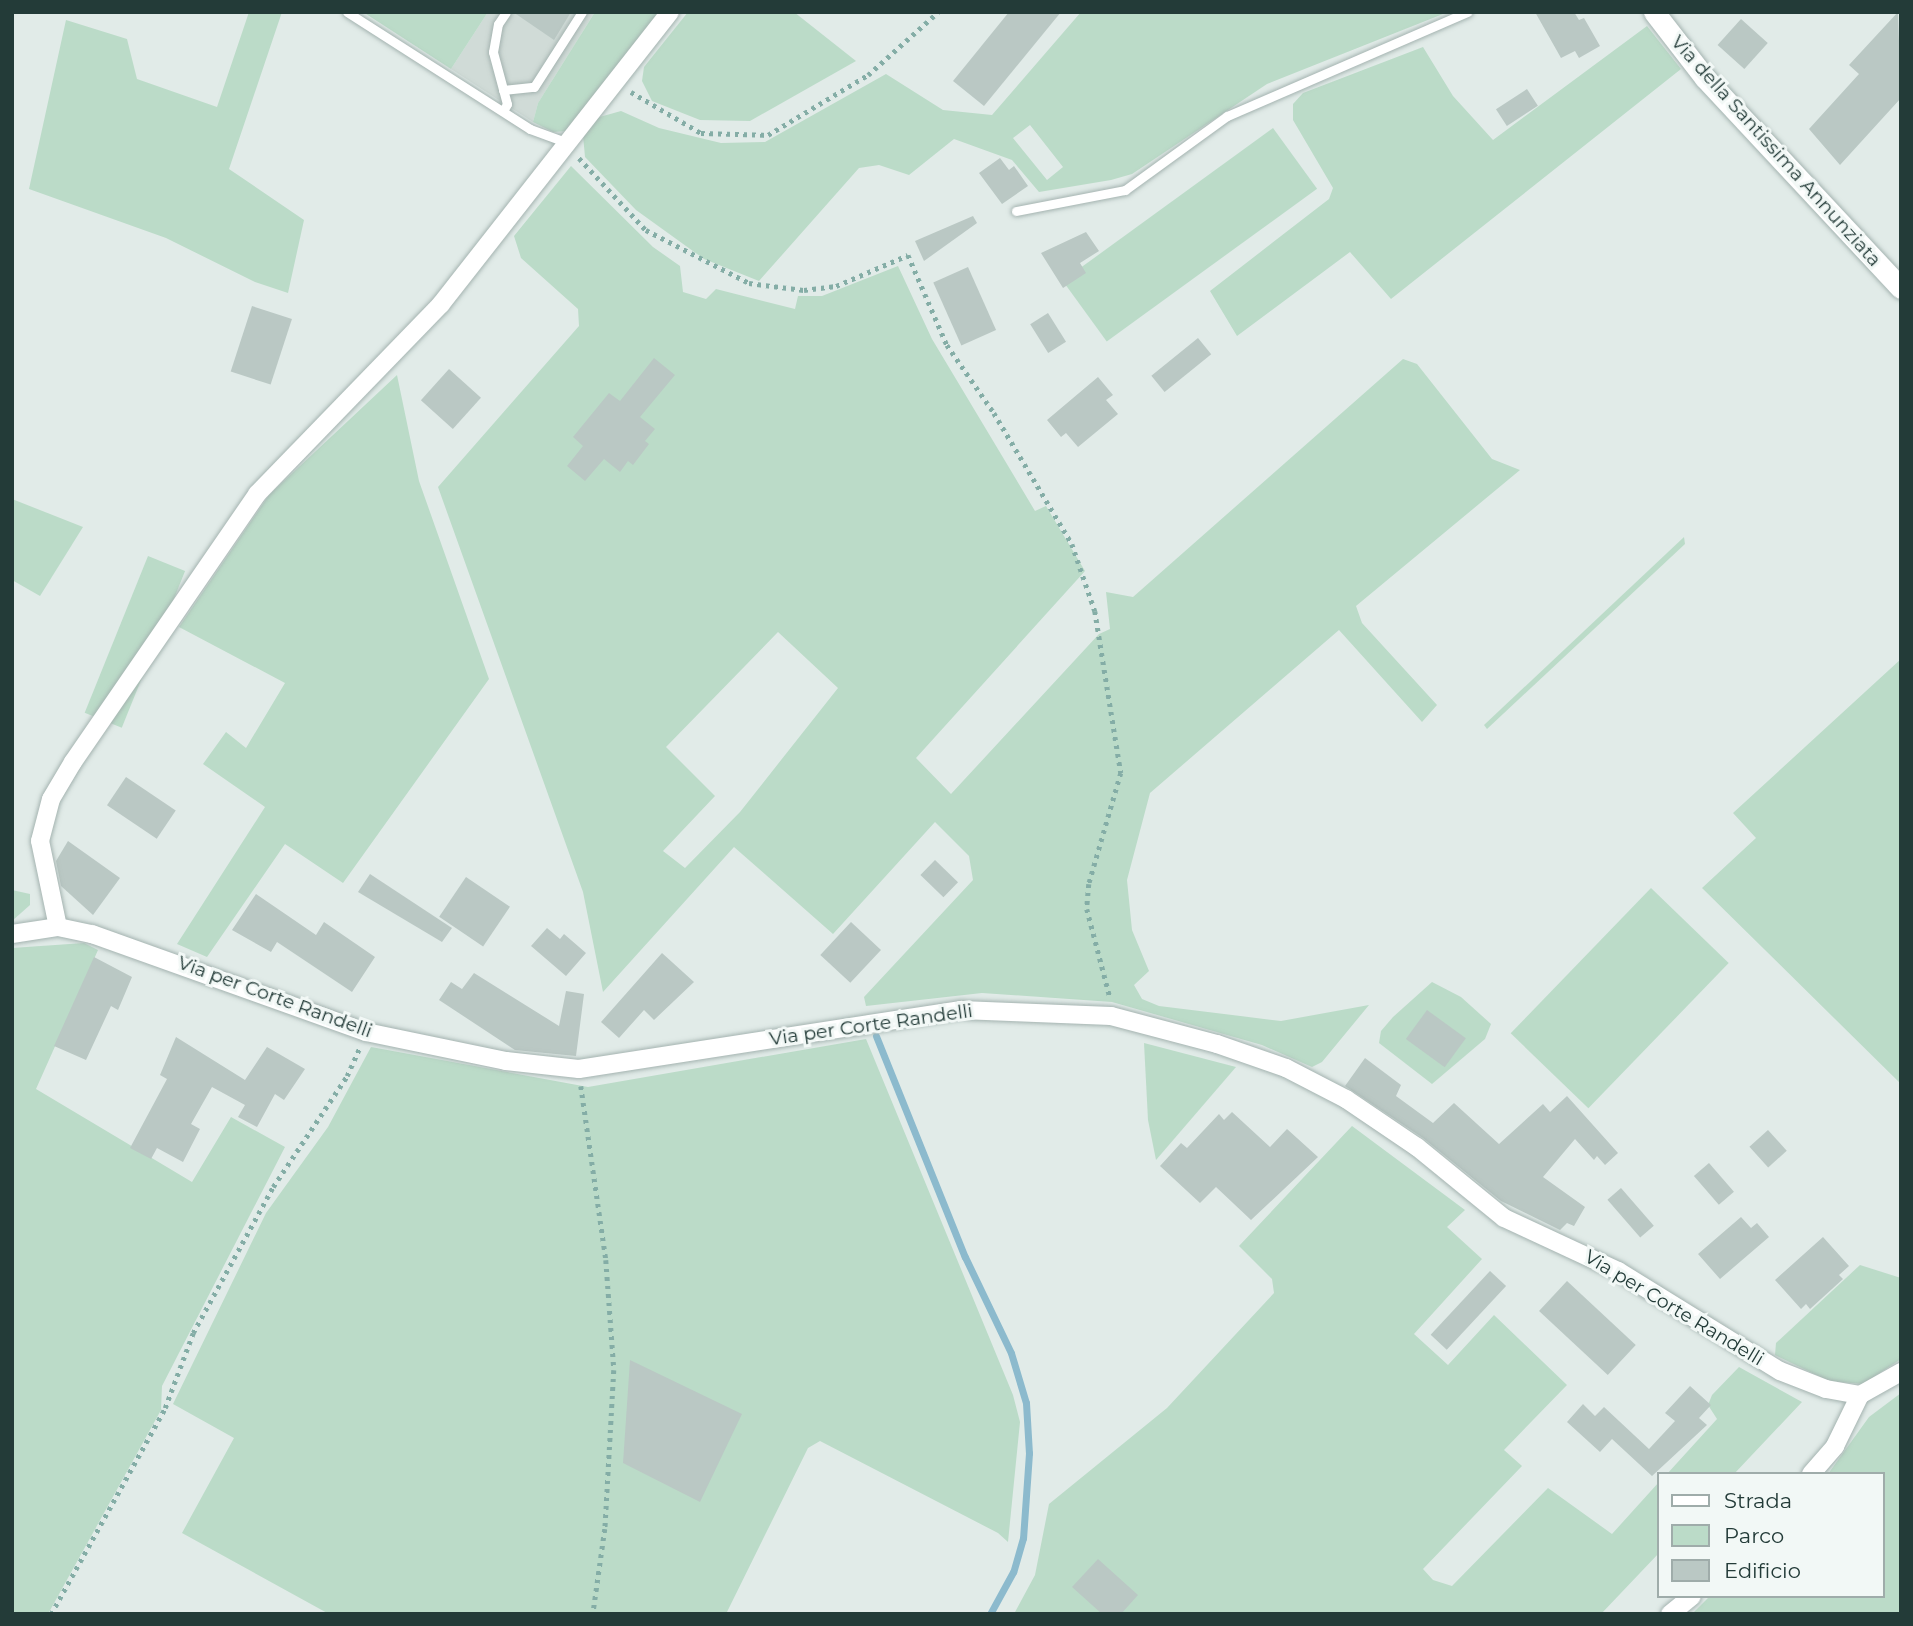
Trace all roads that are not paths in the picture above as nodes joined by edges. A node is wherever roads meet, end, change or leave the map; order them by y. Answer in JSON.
{"nodes":[{"id":1,"x":347,"y":12,"type":"edge"},
{"id":2,"x":506,"y":12,"type":"edge"},
{"id":3,"x":583,"y":12,"type":"edge"},
{"id":4,"x":670,"y":12,"type":"edge"},
{"id":5,"x":1467,"y":12,"type":"edge"},
{"id":6,"x":1654,"y":12,"type":"edge"},
{"id":7,"x":503,"y":90,"type":"junction"},
{"id":8,"x":503,"y":111,"type":"junction"},
{"id":9,"x":565,"y":142,"type":"junction"},
{"id":10,"x":1016,"y":211,"type":"dead end"},
{"id":11,"x":1901,"y":288,"type":"edge"},
{"id":12,"x":58,"y":927,"type":"junction"},
{"id":13,"x":12,"y":934,"type":"edge"},
{"id":14,"x":1901,"y":1372,"type":"edge"},
{"id":15,"x":1860,"y":1395,"type":"junction"},
{"id":16,"x":1813,"y":1472,"type":"edge"},
{"id":17,"x":1690,"y":1598,"type":"edge"},
{"id":18,"x":1670,"y":1614,"type":"edge"}],
"edges":[{"from":1,"to":8,"type":"lane"},
{"from":2,"to":7,"type":"lane"},
{"from":3,"to":7,"type":"lane"},
{"from":4,"to":9,"type":"street"},
{"from":5,"to":10,"type":"lane"},
{"from":6,"to":11,"type":"street","name":"Via della Santissima Annunziata"},
{"from":7,"to":8,"type":"lane"},
{"from":8,"to":9,"type":"lane"},
{"from":9,"to":12,"type":"street"},
{"from":12,"to":13,"type":"street","name":"Via per Corte Randelli"},
{"from":12,"to":15,"type":"street","name":"Via per Corte Randelli"},
{"from":14,"to":15,"type":"street"},
{"from":15,"to":16,"type":"street"},
{"from":17,"to":18,"type":"street"}]}
